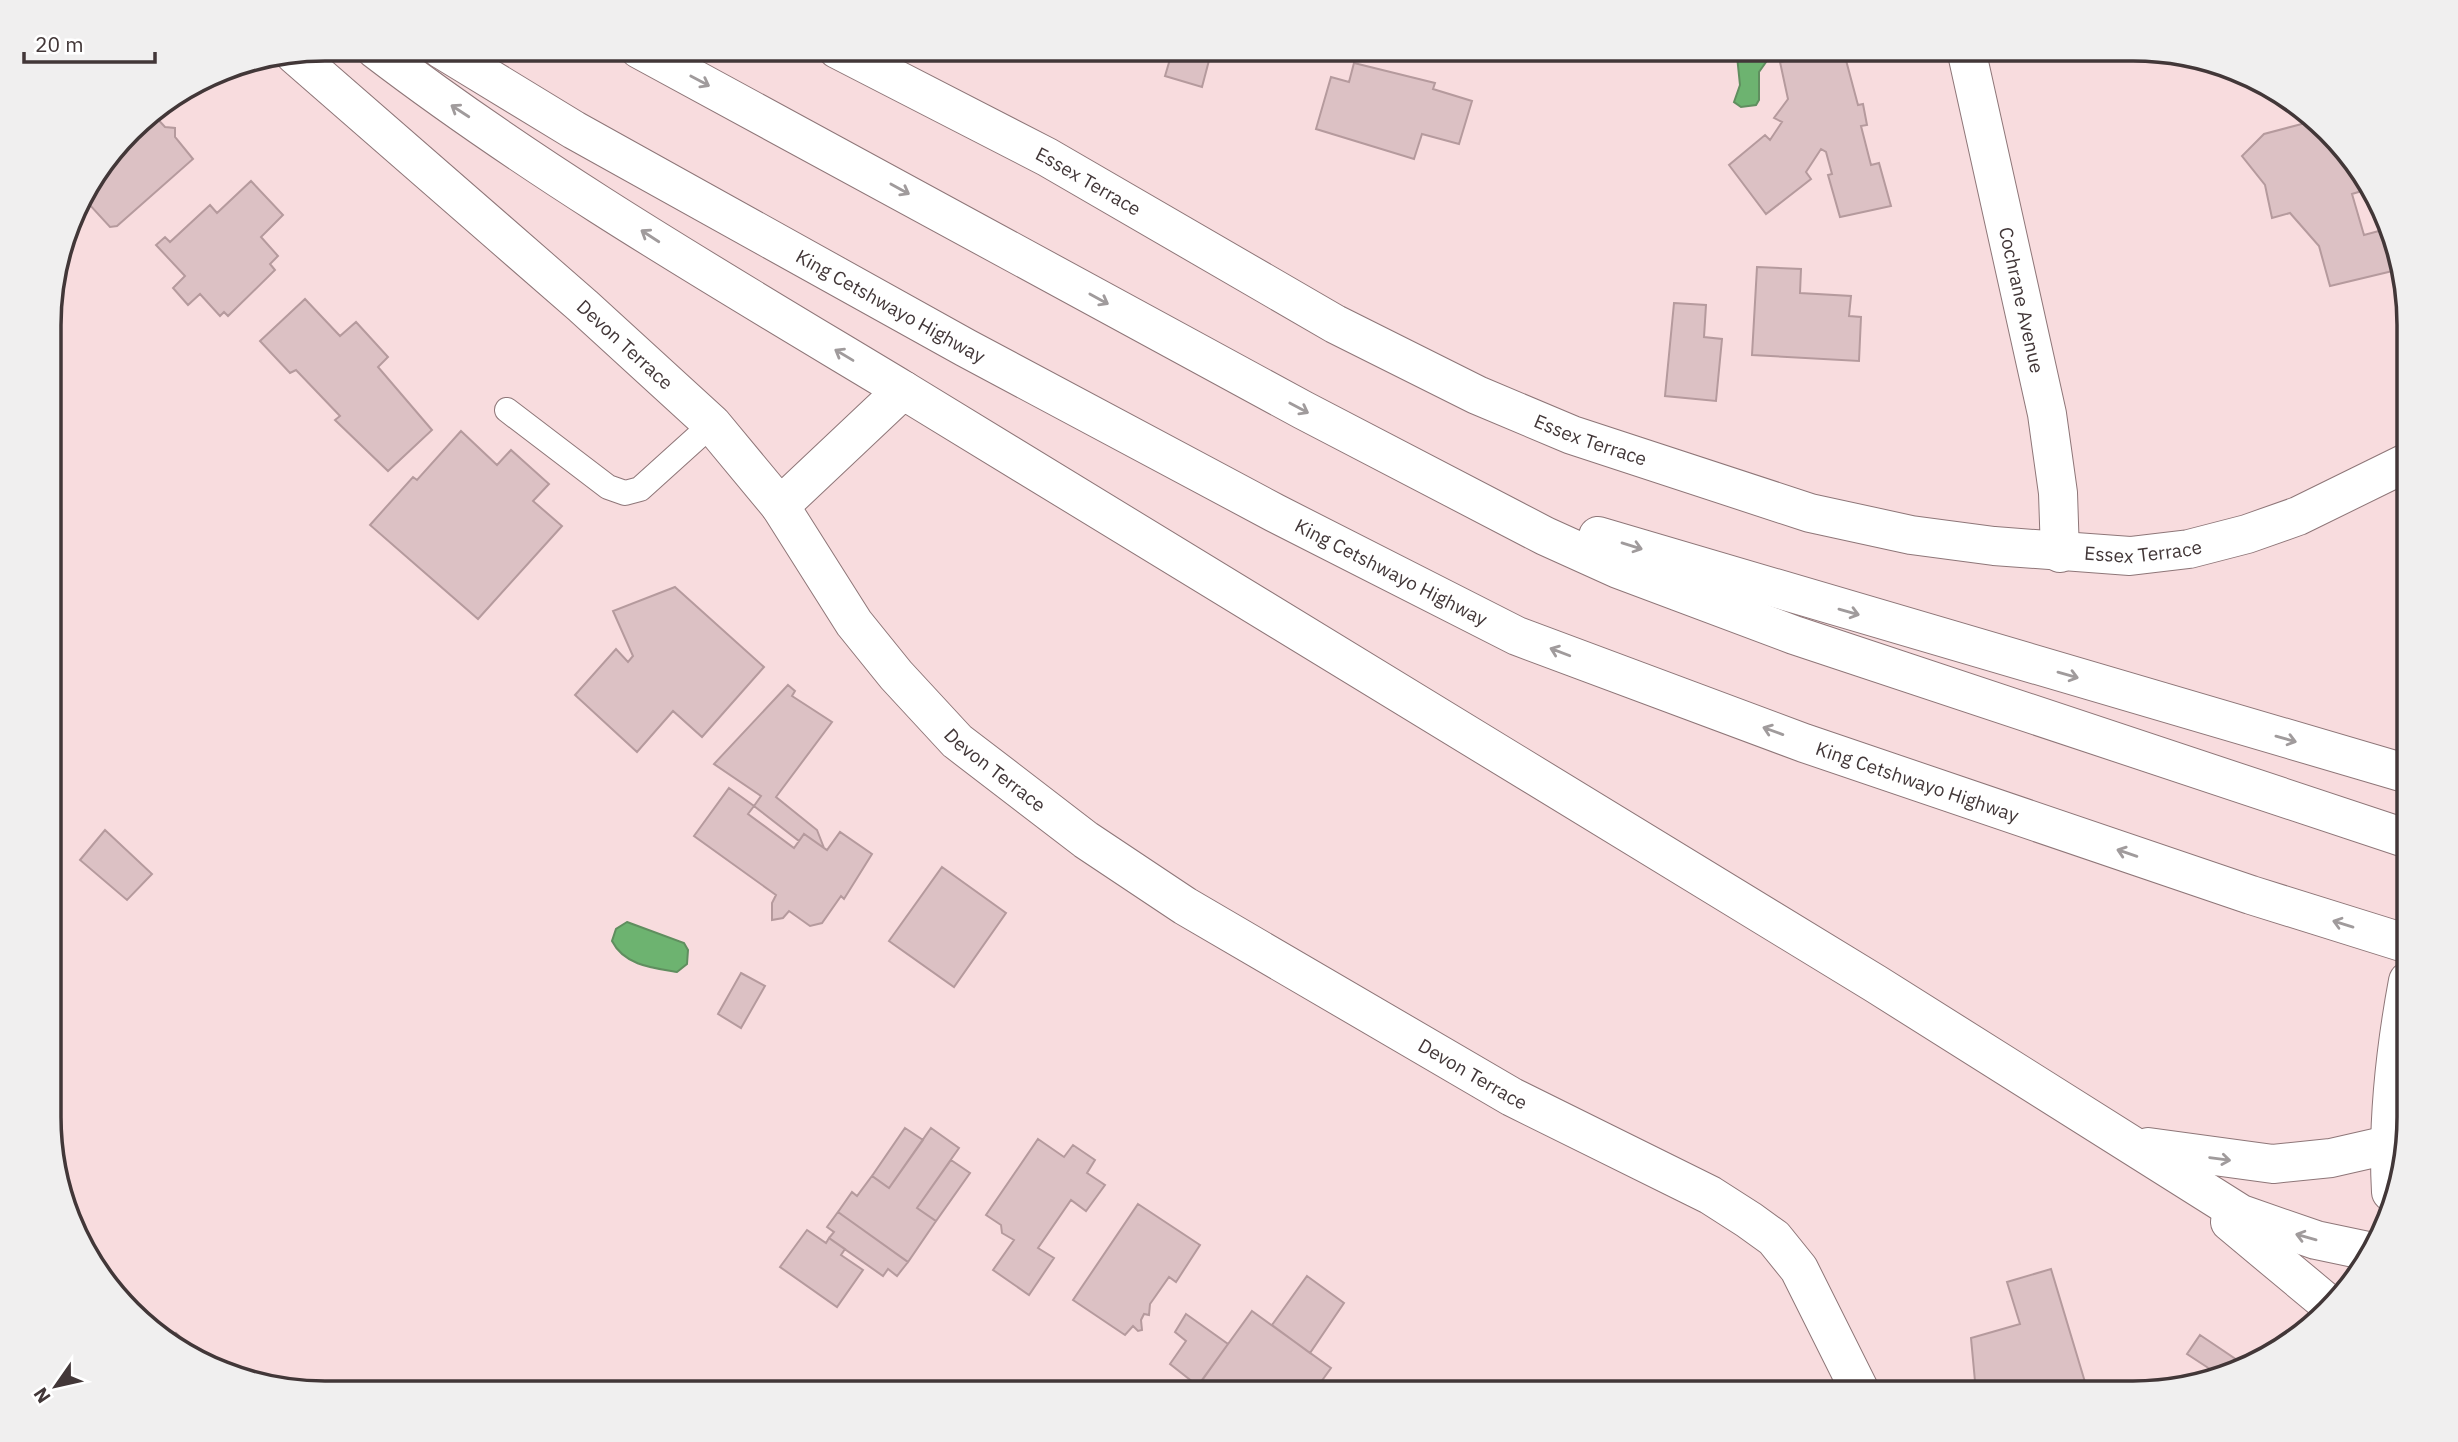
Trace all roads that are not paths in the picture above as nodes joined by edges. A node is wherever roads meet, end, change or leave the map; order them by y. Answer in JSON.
{"nodes":[{"id":1,"x":391,"y":61,"type":"edge"},
{"id":2,"x":461,"y":61,"type":"edge"},
{"id":3,"x":661,"y":61,"type":"edge"},
{"id":4,"x":860,"y":61,"type":"edge"},
{"id":5,"x":1969,"y":61,"type":"edge"},
{"id":6,"x":304,"y":63,"type":"edge"},
{"id":7,"x":903,"y":390,"type":"junction"},
{"id":8,"x":507,"y":410,"type":"dead end"},
{"id":9,"x":712,"y":424,"type":"junction"},
{"id":10,"x":2397,"y":468,"type":"edge"},
{"id":11,"x":1472,"y":498,"type":"junction"},
{"id":12,"x":780,"y":506,"type":"junction"},
{"id":13,"x":2060,"y":553,"type":"junction"},
{"id":14,"x":2397,"y":771,"type":"edge"},
{"id":15,"x":2397,"y":835,"type":"edge"},
{"id":16,"x":2397,"y":941,"type":"edge"},
{"id":17,"x":2397,"y":1060,"type":"edge"},
{"id":18,"x":2129,"y":1144,"type":"junction"},
{"id":19,"x":2388,"y":1145,"type":"junction"},
{"id":20,"x":2390,"y":1176,"type":"edge"},
{"id":21,"x":2361,"y":1249,"type":"edge"},
{"id":22,"x":2323,"y":1299,"type":"edge"},
{"id":23,"x":1856,"y":1381,"type":"edge"}],
"edges":[{"from":7,"to":1,"type":"main road","one_way":true},
{"from":16,"to":2,"type":"main road","name":"King Cetshwayo Highway","one_way":true},
{"from":3,"to":11,"type":"main road","one_way":true},
{"from":4,"to":13,"type":"main road","name":"Essex Terrace"},
{"from":5,"to":13,"type":"main road","name":"Cochrane Avenue"},
{"from":6,"to":9,"type":"main road","name":"Devon Terrace"},
{"from":7,"to":12,"type":"main road"},
{"from":7,"to":18,"type":"main road"},
{"from":8,"to":9,"type":"lane"},
{"from":9,"to":12,"type":"main road","name":"Devon Terrace"},
{"from":10,"to":13,"type":"main road","name":"Essex Terrace"},
{"from":11,"to":14,"type":"main road","one_way":true},
{"from":11,"to":15,"type":"main road"},
{"from":12,"to":23,"type":"main road","name":"Devon Terrace"},
{"from":17,"to":19,"type":"main road"},
{"from":18,"to":19,"type":"main road","one_way":true},
{"from":21,"to":18,"type":"main road","one_way":true},
{"from":18,"to":22,"type":"main road"},
{"from":19,"to":20,"type":"main road"}]}
